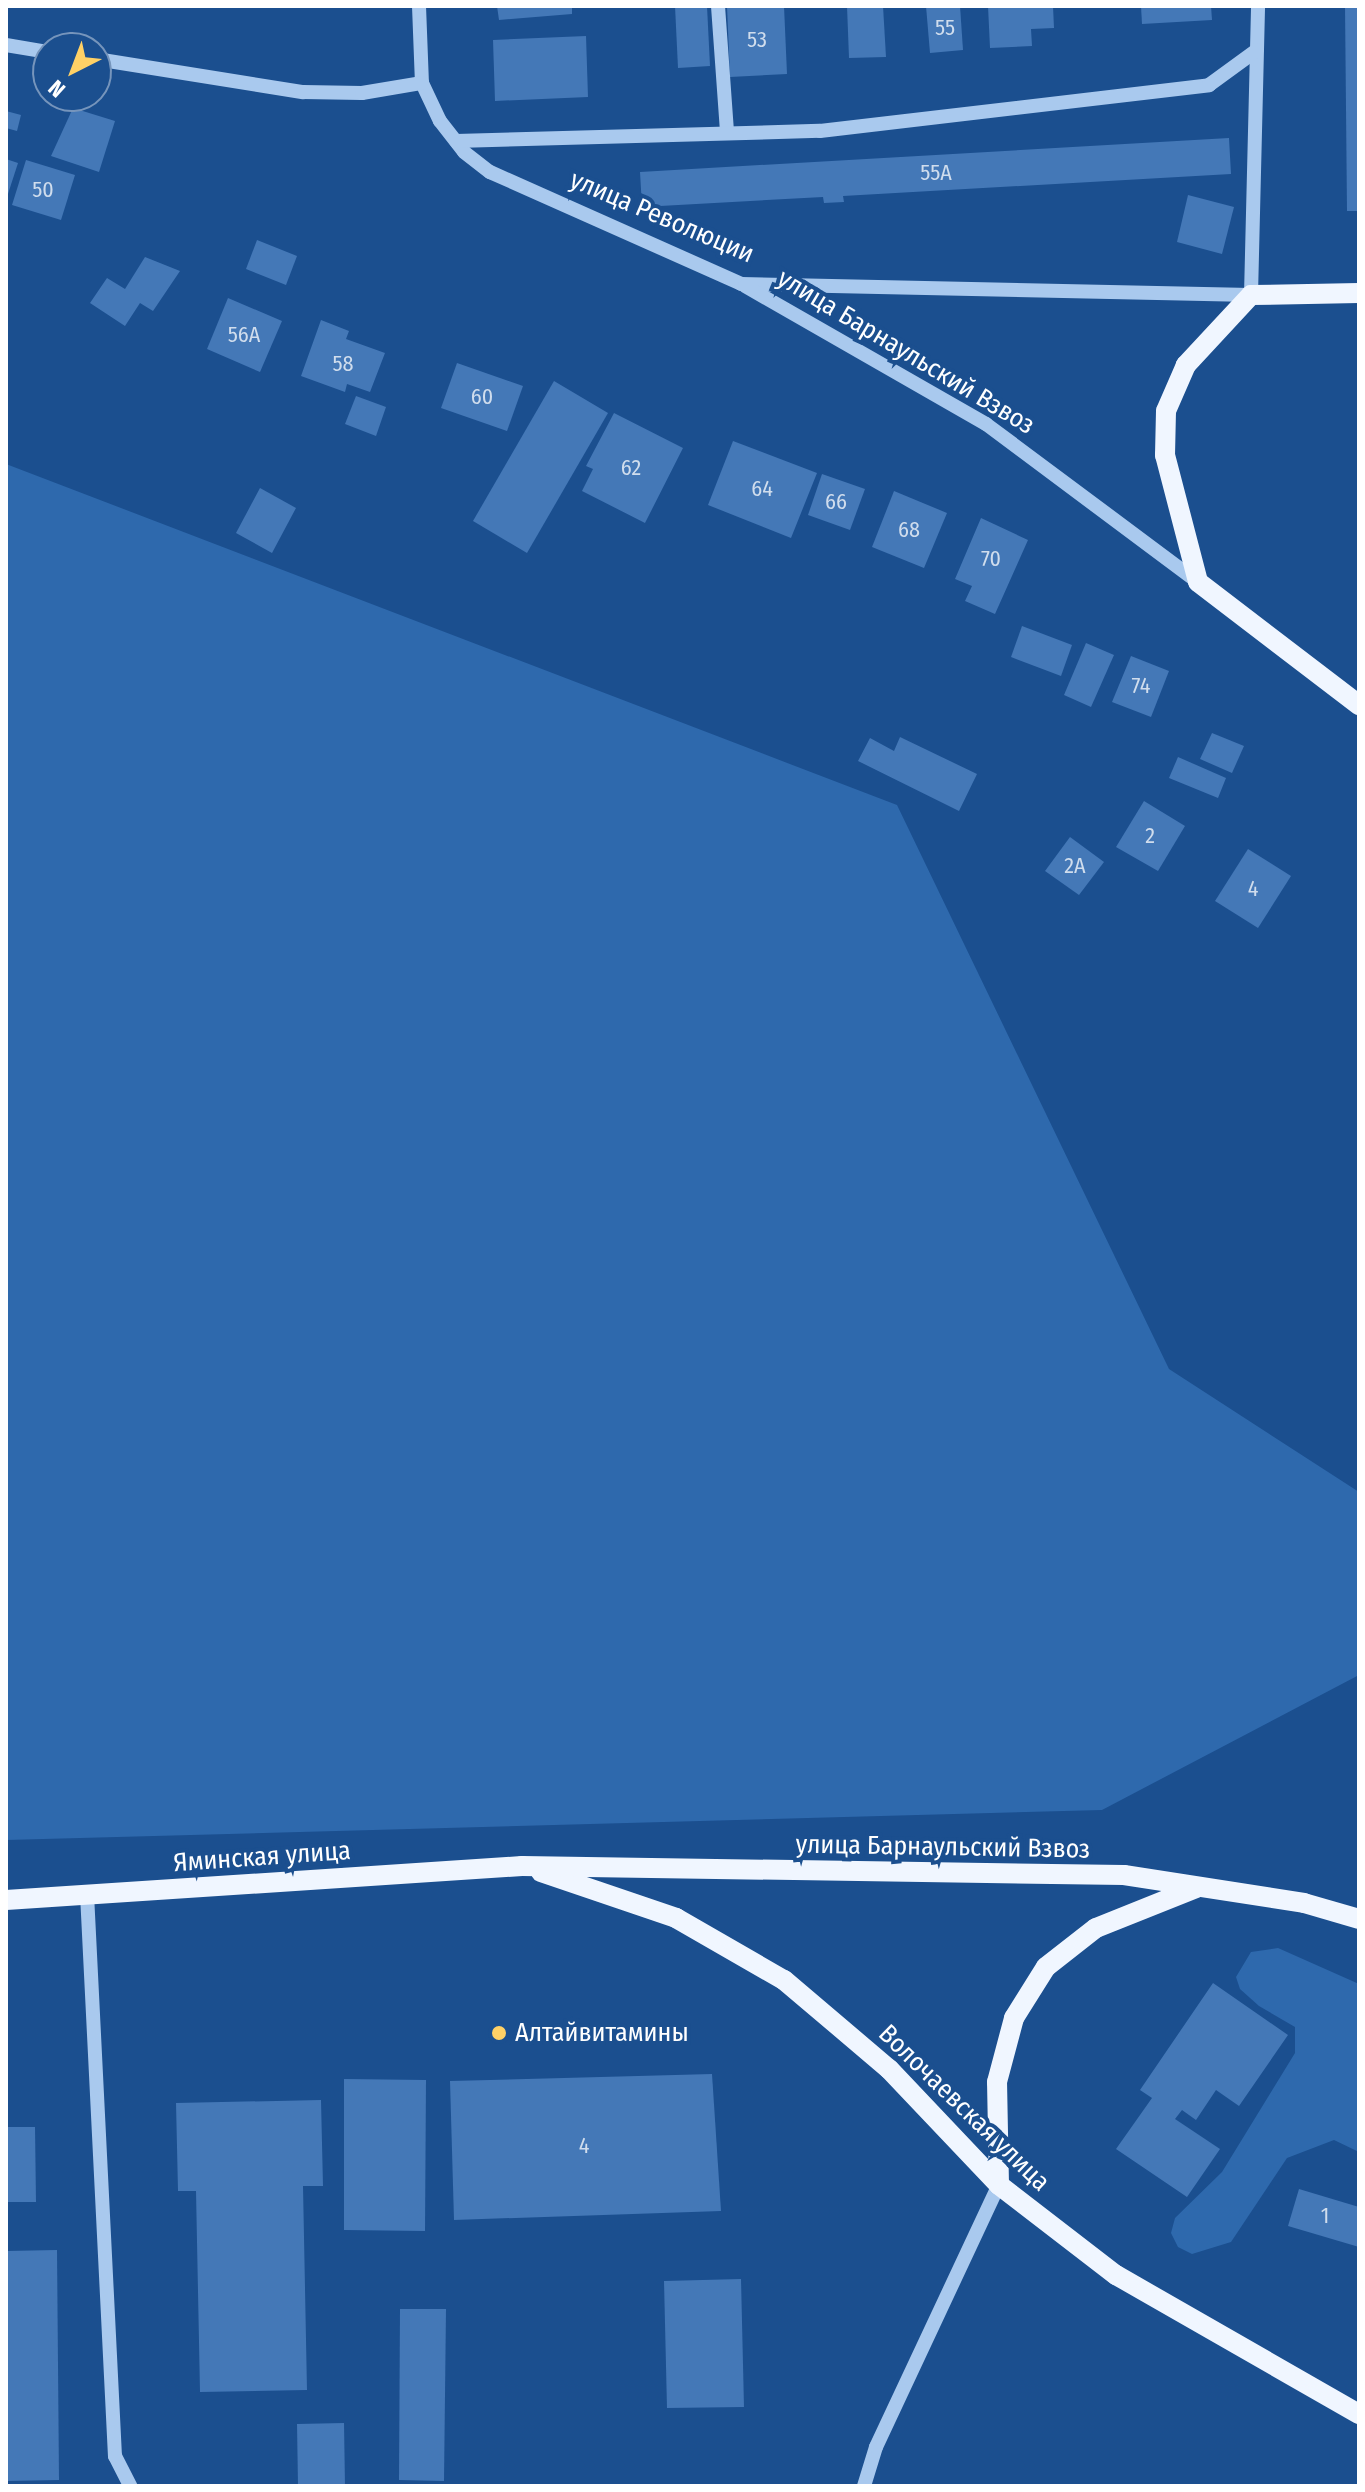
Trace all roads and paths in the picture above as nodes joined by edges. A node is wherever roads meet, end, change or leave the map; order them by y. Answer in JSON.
{"nodes":[{"id":1,"x":419,"y":6,"type":"edge"},
{"id":2,"x":718,"y":6,"type":"edge"},
{"id":3,"x":1258,"y":6,"type":"edge"},
{"id":4,"x":6,"y":45,"type":"edge"},
{"id":5,"x":32,"y":49,"type":"edge"},
{"id":6,"x":1257,"y":50,"type":"junction"},
{"id":7,"x":112,"y":62,"type":"edge"},
{"id":8,"x":422,"y":83,"type":"junction"},
{"id":9,"x":727,"y":133,"type":"junction"},
{"id":10,"x":456,"y":141,"type":"junction"},
{"id":11,"x":741,"y":284,"type":"junction"},
{"id":12,"x":1359,"y":293,"type":"edge"},
{"id":13,"x":1251,"y":295,"type":"junction"},
{"id":14,"x":1198,"y":582,"type":"junction"},
{"id":15,"x":1359,"y":705,"type":"edge"},
{"id":16,"x":522,"y":1866,"type":"junction"},
{"id":17,"x":1199,"y":1887,"type":"junction"},
{"id":18,"x":87,"y":1894,"type":"junction"},
{"id":19,"x":6,"y":1900,"type":"edge"},
{"id":20,"x":1359,"y":1919,"type":"edge"},
{"id":21,"x":999,"y":2185,"type":"junction"},
{"id":22,"x":1359,"y":2414,"type":"edge"},
{"id":23,"x":130,"y":2486,"type":"edge"},
{"id":24,"x":864,"y":2486,"type":"edge"}],
"edges":[{"from":1,"to":8,"type":"street"},
{"from":2,"to":9,"type":"street"},
{"from":3,"to":6,"type":"street"},
{"from":4,"to":5,"type":"street"},
{"from":6,"to":9,"type":"street"},
{"from":6,"to":13,"type":"street"},
{"from":7,"to":8,"type":"street"},
{"from":8,"to":10,"type":"street","name":"улица Революции"},
{"from":9,"to":10,"type":"street"},
{"from":10,"to":11,"type":"street","name":"улица Революции"},
{"from":11,"to":13,"type":"street","name":"улица Революции"},
{"from":11,"to":14,"type":"street","name":"улица Барнаульский Взвоз"},
{"from":12,"to":13,"type":"main road","name":"улица Революции"},
{"from":13,"to":14,"type":"main road"},
{"from":14,"to":15,"type":"main road","name":"улица Барнаульский Взвоз"},
{"from":16,"to":17,"type":"main road","name":"улица Барнаульский Взвоз"},
{"from":16,"to":18,"type":"main road","name":"Яминская улица"},
{"from":16,"to":21,"type":"main road","name":"Волочаевская улица"},
{"from":17,"to":20,"type":"main road","name":"улица Барнаульский Взвоз"},
{"from":17,"to":21,"type":"main road"},
{"from":18,"to":19,"type":"main road","name":"Яминская улица"},
{"from":18,"to":23,"type":"street"},
{"from":21,"to":22,"type":"main road","name":"Волочаевская улица"},
{"from":21,"to":24,"type":"street"}]}
